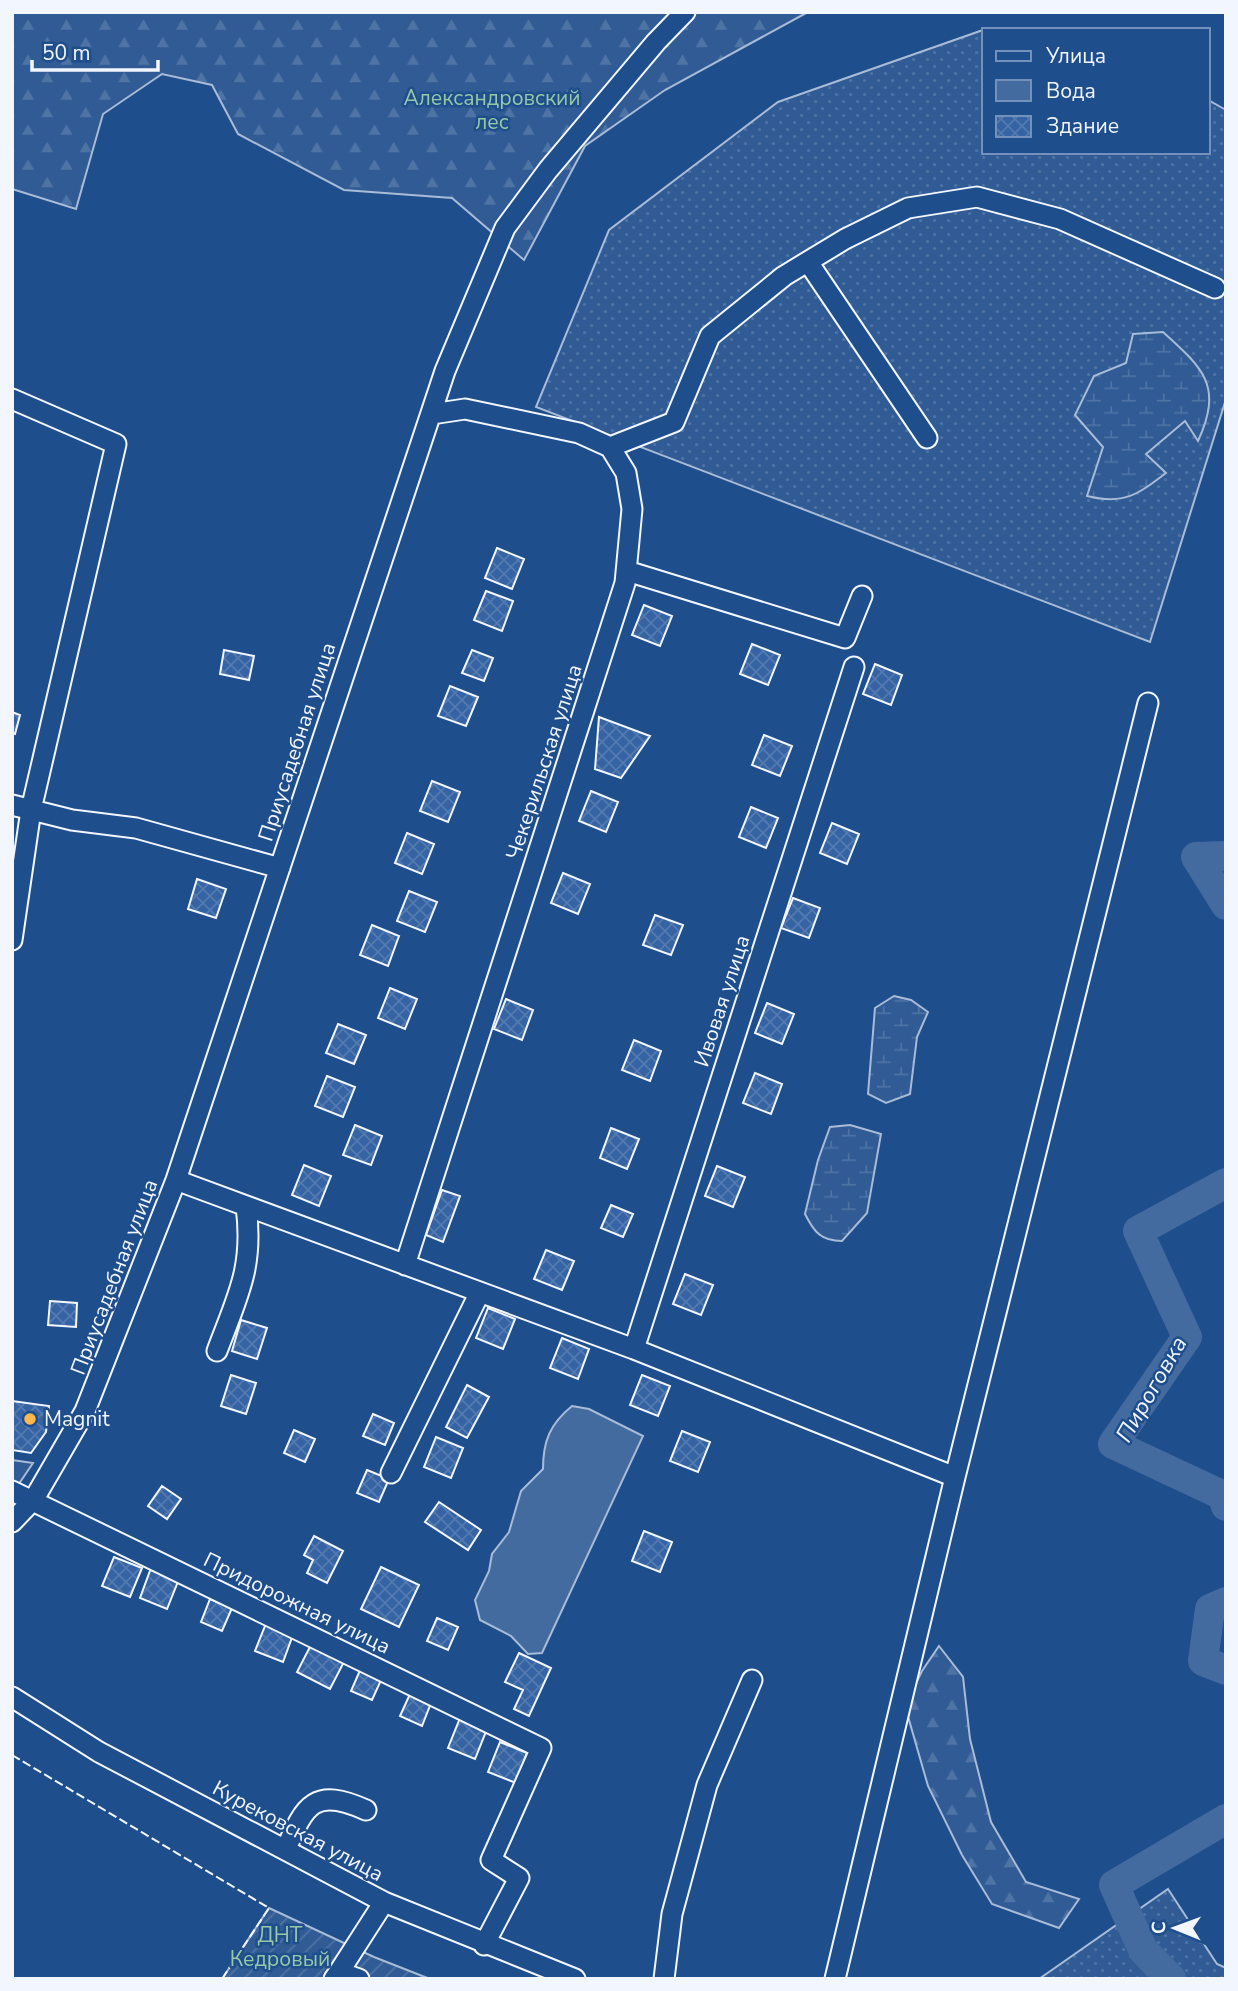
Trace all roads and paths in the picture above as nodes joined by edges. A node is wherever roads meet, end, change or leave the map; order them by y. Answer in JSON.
{"nodes":[{"id":1,"x":685,"y":12,"type":"edge"},
{"id":2,"x":808,"y":262,"type":"junction"},
{"id":3,"x":1215,"y":288,"type":"dead end"},
{"id":4,"x":12,"y":400,"type":"edge"},
{"id":5,"x":432,"y":414,"type":"junction"},
{"id":6,"x":927,"y":438,"type":"dead end"},
{"id":7,"x":610,"y":447,"type":"junction"},
{"id":8,"x":627,"y":571,"type":"junction"},
{"id":9,"x":862,"y":596,"type":"dead end"},
{"id":10,"x":854,"y":667,"type":"dead end"},
{"id":11,"x":1148,"y":703,"type":"dead end"},
{"id":12,"x":22,"y":808,"type":"edge"},
{"id":13,"x":280,"y":868,"type":"junction"},
{"id":14,"x":12,"y":940,"type":"edge"},
{"id":15,"x":176,"y":1180,"type":"junction"},
{"id":16,"x":246,"y":1206,"type":"junction"},
{"id":17,"x":405,"y":1265,"type":"junction"},
{"id":18,"x":480,"y":1292,"type":"junction"},
{"id":19,"x":634,"y":1349,"type":"junction"},
{"id":20,"x":217,"y":1351,"type":"dead end"},
{"id":21,"x":391,"y":1474,"type":"dead end"},
{"id":22,"x":955,"y":1477,"type":"junction"},
{"id":23,"x":12,"y":1490,"type":"edge"},
{"id":24,"x":34,"y":1499,"type":"junction"},
{"id":25,"x":12,"y":1522,"type":"edge"},
{"id":26,"x":752,"y":1680,"type":"dead end"},
{"id":27,"x":12,"y":1697,"type":"edge"},
{"id":28,"x":366,"y":1810,"type":"dead end"},
{"id":29,"x":286,"y":1849,"type":"junction"},
{"id":30,"x":384,"y":1902,"type":"junction"},
{"id":31,"x":484,"y":1945,"type":"junction"},
{"id":32,"x":337,"y":1975,"type":"edge"},
{"id":33,"x":359,"y":1979,"type":"edge"},
{"id":34,"x":575,"y":1979,"type":"edge"},
{"id":35,"x":664,"y":1979,"type":"edge"},
{"id":36,"x":835,"y":1979,"type":"edge"}],
"edges":[{"from":1,"to":5,"type":"street","name":"Приусадебная улица"},
{"from":2,"to":3,"type":"street"},
{"from":2,"to":6,"type":"street"},
{"from":2,"to":7,"type":"street"},
{"from":4,"to":12,"type":"street"},
{"from":5,"to":7,"type":"street"},
{"from":5,"to":13,"type":"street","name":"Приусадебная улица"},
{"from":7,"to":8,"type":"street","name":"Чекерильская улица"},
{"from":8,"to":9,"type":"street"},
{"from":8,"to":17,"type":"street","name":"Чекерильская улица"},
{"from":10,"to":19,"type":"street","name":"Ивовая улица"},
{"from":11,"to":22,"type":"street"},
{"from":12,"to":13,"type":"street"},
{"from":12,"to":14,"type":"street"},
{"from":13,"to":15,"type":"street","name":"Приусадебная улица"},
{"from":15,"to":16,"type":"street"},
{"from":15,"to":24,"type":"street","name":"Приусадебная улица"},
{"from":16,"to":17,"type":"street"},
{"from":16,"to":20,"type":"street"},
{"from":17,"to":18,"type":"street"},
{"from":18,"to":19,"type":"street"},
{"from":18,"to":21,"type":"street"},
{"from":19,"to":22,"type":"street"},
{"from":22,"to":36,"type":"street"},
{"from":23,"to":24,"type":"street","name":"Придорожная улица"},
{"from":24,"to":25,"type":"street","name":"Приусадебная улица"},
{"from":24,"to":31,"type":"street","name":"Придорожная улица"},
{"from":26,"to":35,"type":"street"},
{"from":27,"to":29,"type":"street","name":"Курековская улица"},
{"from":28,"to":29,"type":"street"},
{"from":29,"to":30,"type":"street","name":"Курековская улица"},
{"from":30,"to":31,"type":"street","name":"Курековская улица"},
{"from":30,"to":32,"type":"street"},
{"from":31,"to":34,"type":"street","name":"Курековская улица"},
{"from":32,"to":33,"type":"street"}]}
